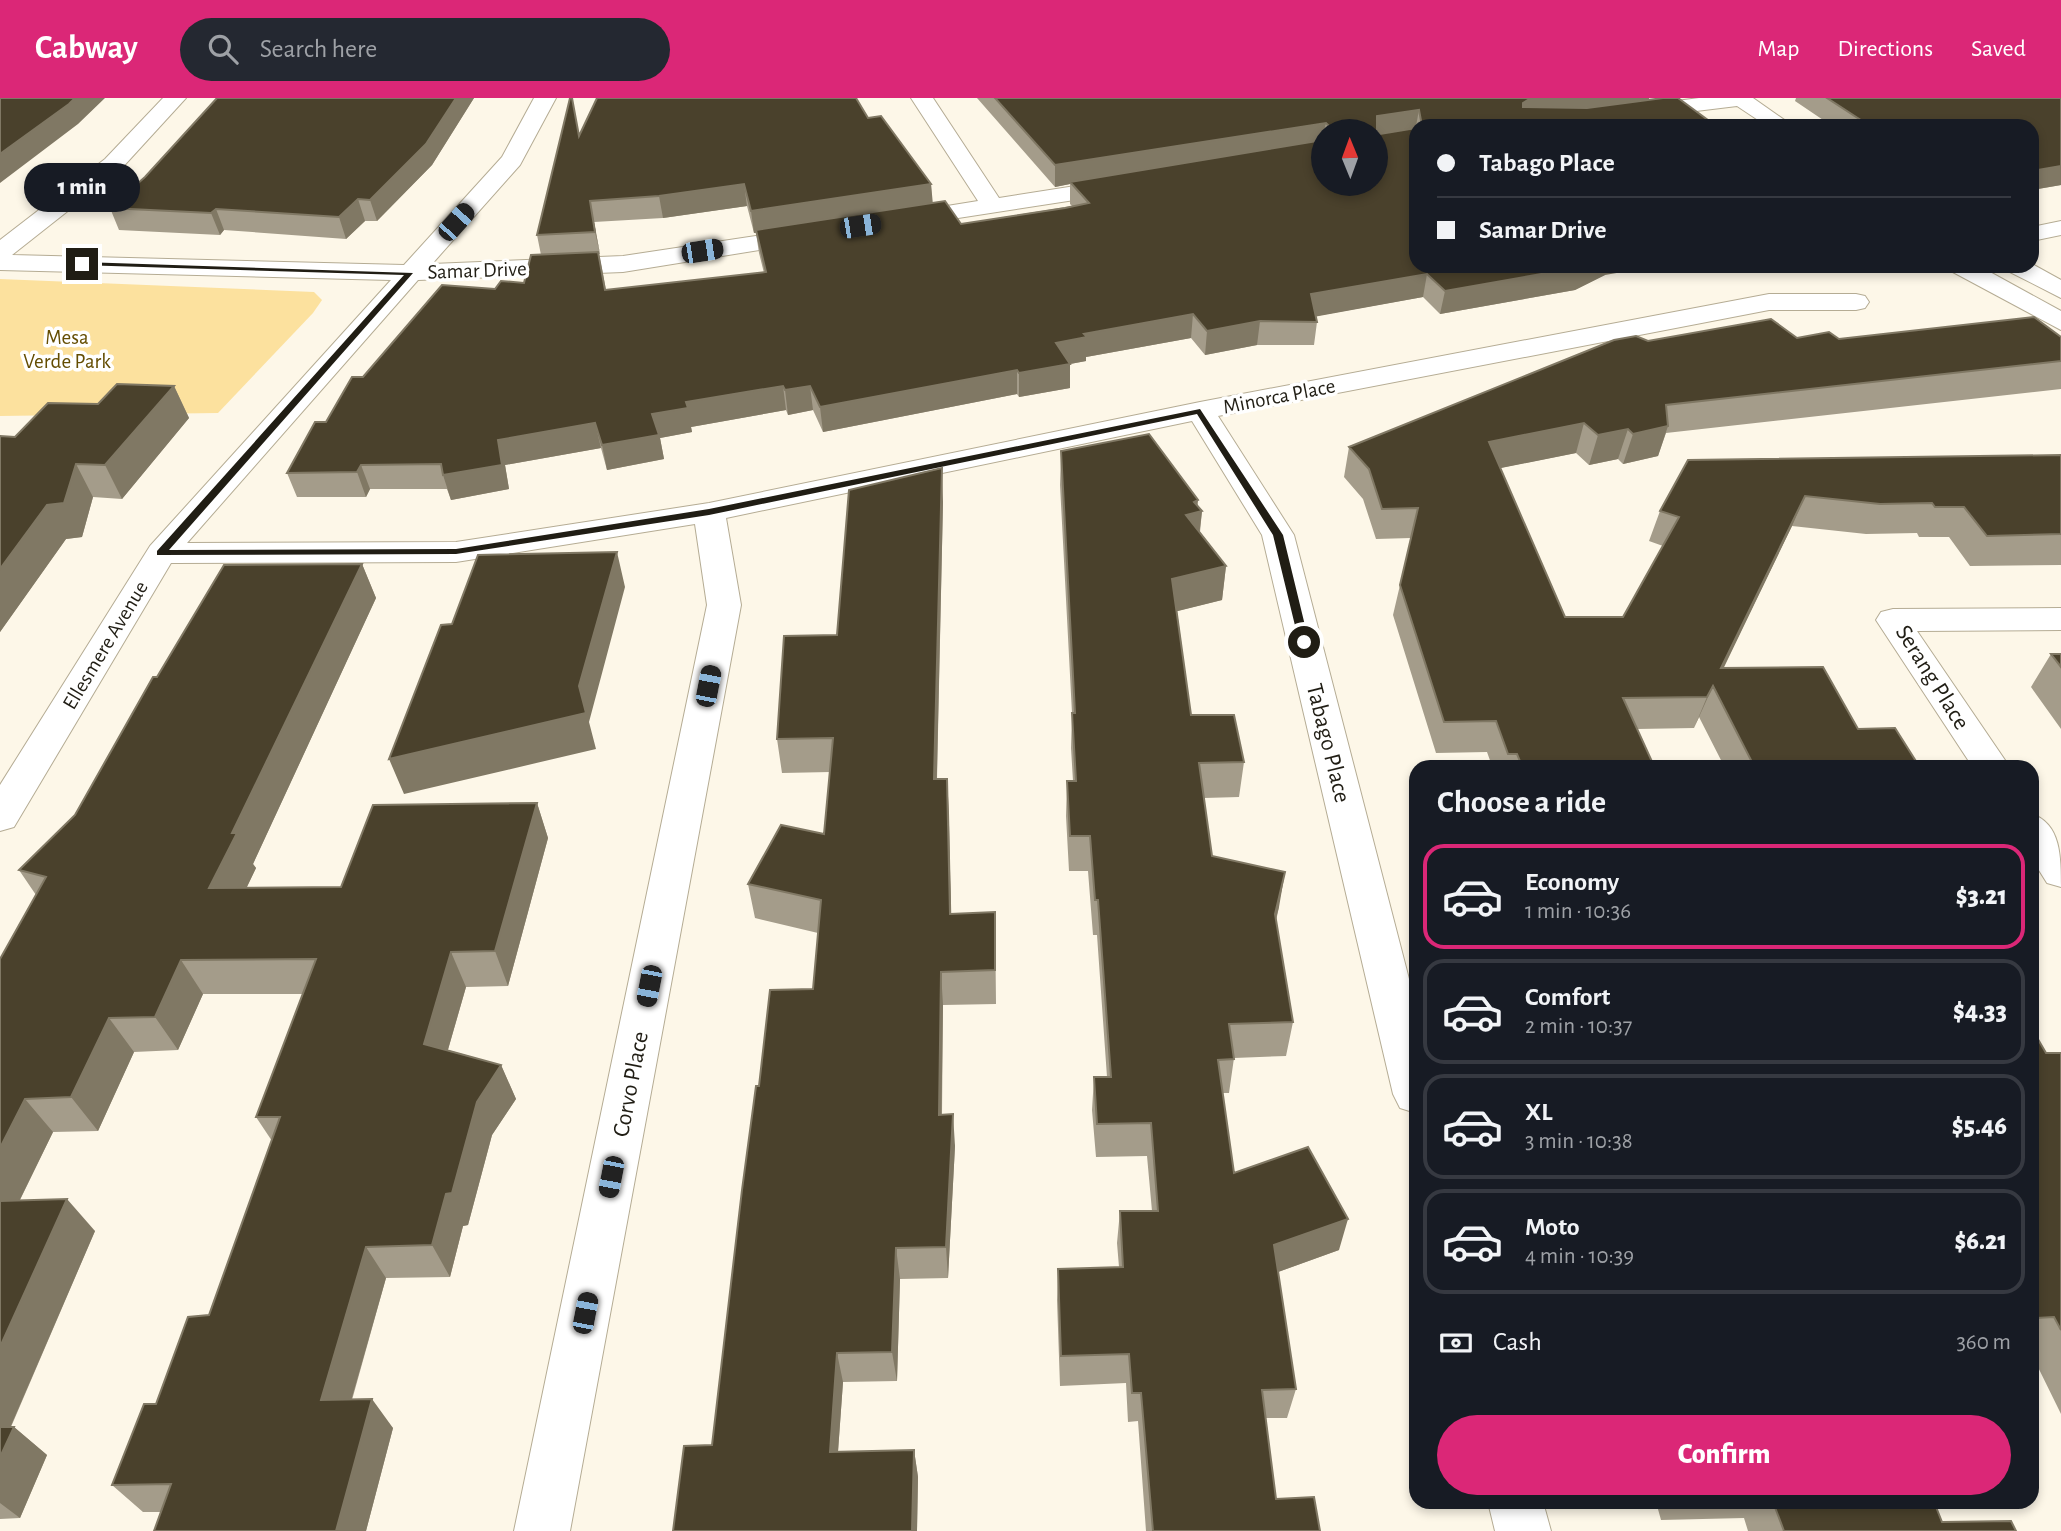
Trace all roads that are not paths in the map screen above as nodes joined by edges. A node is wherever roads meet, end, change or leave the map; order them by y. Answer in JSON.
{"nodes":[{"id":1,"x":175,"y":98,"type":"edge"},
{"id":2,"x":545,"y":98,"type":"edge"},
{"id":3,"x":922,"y":98,"type":"edge"},
{"id":4,"x":1740,"y":98,"type":"edge"},
{"id":5,"x":1695,"y":101,"type":"edge"},
{"id":6,"x":1621,"y":115,"type":"edge"},
{"id":7,"x":1721,"y":119,"type":"edge"},
{"id":8,"x":1772,"y":119,"type":"edge"},
{"id":9,"x":1144,"y":182,"type":"edge"},
{"id":10,"x":992,"y":206,"type":"junction"},
{"id":11,"x":883,"y":223,"type":"edge"},
{"id":12,"x":2061,"y":228,"type":"edge"},
{"id":13,"x":828,"y":232,"type":"edge"},
{"id":14,"x":2039,"y":233,"type":"edge"},
{"id":15,"x":0,"y":252,"type":"edge"},
{"id":16,"x":0,"y":262,"type":"edge"},
{"id":17,"x":410,"y":273,"type":"junction"},
{"id":18,"x":1973,"y":273,"type":"edge"},
{"id":19,"x":2030,"y":273,"type":"edge"},
{"id":20,"x":2061,"y":290,"type":"edge"},
{"id":21,"x":1856,"y":302,"type":"dead end"},
{"id":22,"x":2061,"y":322,"type":"edge"},
{"id":23,"x":1200,"y":411,"type":"junction"},
{"id":24,"x":709,"y":512,"type":"junction"},
{"id":25,"x":161,"y":553,"type":"junction"},
{"id":26,"x":2061,"y":619,"type":"edge"},
{"id":27,"x":1987,"y":760,"type":"edge"},
{"id":28,"x":0,"y":817,"type":"edge"},
{"id":29,"x":2039,"y":839,"type":"edge"},
{"id":30,"x":2061,"y":872,"type":"edge"},
{"id":31,"x":1409,"y":1066,"type":"edge"},
{"id":32,"x":1518,"y":1509,"type":"edge"},
{"id":33,"x":542,"y":1531,"type":"edge"},
{"id":34,"x":1524,"y":1531,"type":"edge"}],
"edges":[{"from":1,"to":15,"type":"street"},
{"from":2,"to":17,"type":"street","name":"Ellesmere Avenue"},
{"from":3,"to":10,"type":"street"},
{"from":4,"to":5,"type":"street"},
{"from":4,"to":8,"type":"street"},
{"from":5,"to":6,"type":"street"},
{"from":5,"to":7,"type":"street"},
{"from":9,"to":10,"type":"street"},
{"from":10,"to":11,"type":"street"},
{"from":12,"to":14,"type":"street"},
{"from":13,"to":17,"type":"street","name":"Samar Drive"},
{"from":16,"to":17,"type":"street","name":"Samar Drive"},
{"from":17,"to":25,"type":"street","name":"Ellesmere Avenue"},
{"from":18,"to":22,"type":"street"},
{"from":19,"to":20,"type":"street"},
{"from":21,"to":23,"type":"street","name":"Minorca Place"},
{"from":23,"to":24,"type":"street","name":"Minorca Place"},
{"from":23,"to":31,"type":"street","name":"Tabago Place"},
{"from":24,"to":25,"type":"street","name":"Minorca Place"},
{"from":24,"to":33,"type":"street","name":"Corvo Place"},
{"from":25,"to":28,"type":"street","name":"Ellesmere Avenue"},
{"from":26,"to":27,"type":"street","name":"Serang Place"},
{"from":29,"to":30,"type":"street"},
{"from":32,"to":34,"type":"street"}]}
